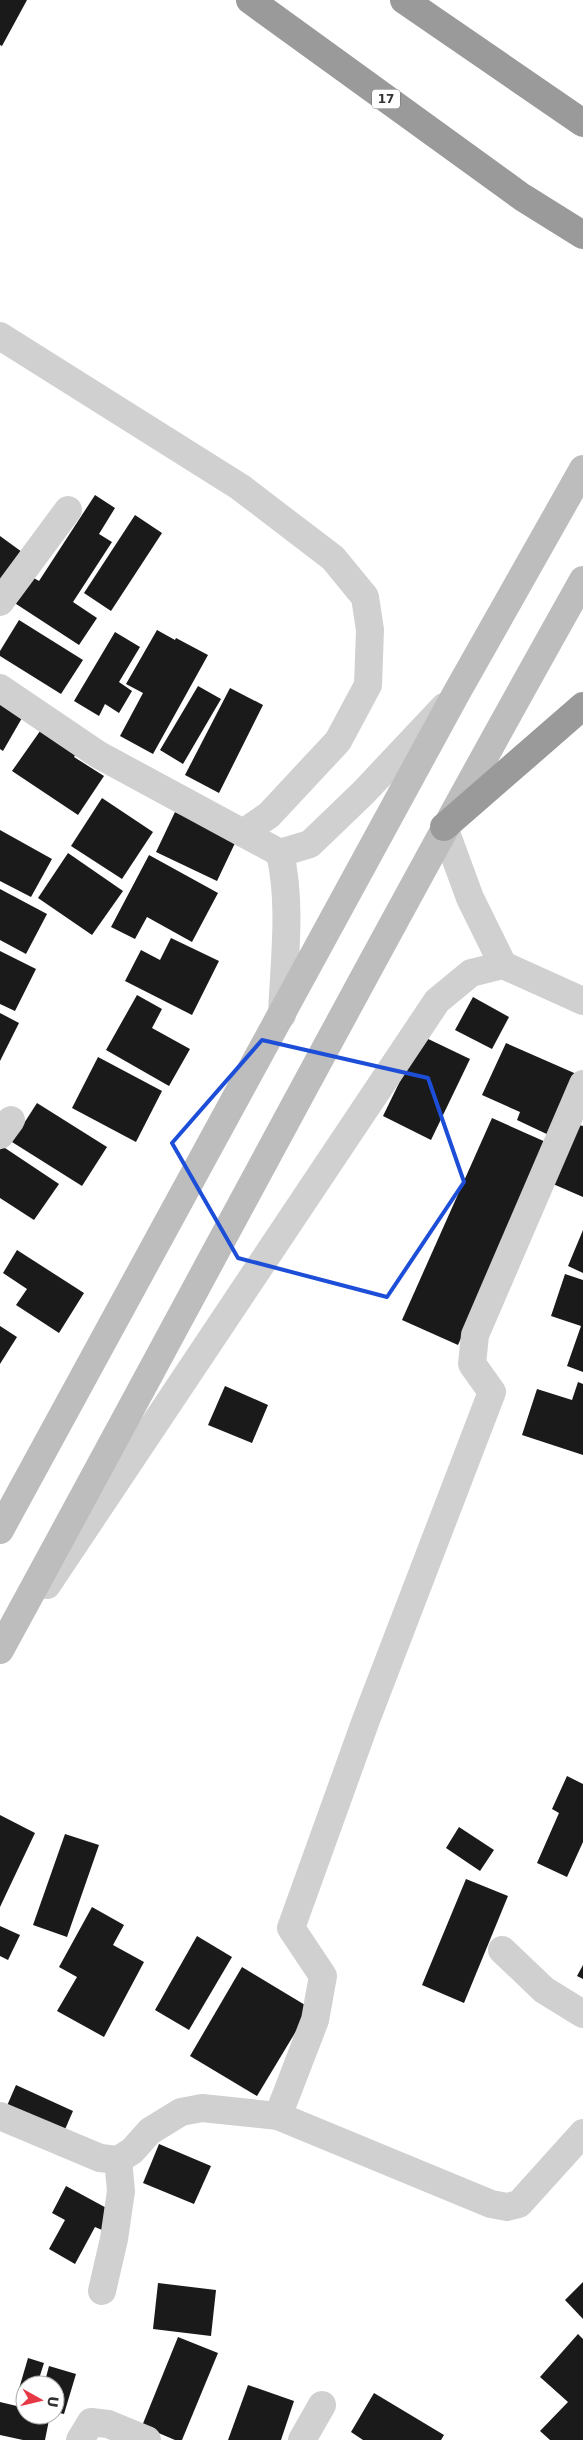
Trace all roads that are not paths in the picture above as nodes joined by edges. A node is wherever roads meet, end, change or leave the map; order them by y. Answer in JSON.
{"nodes":[{"id":1,"x":250,"y":0,"type":"edge"},
{"id":2,"x":404,"y":0,"type":"edge"},
{"id":3,"x":582,"y":122,"type":"edge"},
{"id":4,"x":583,"y":235,"type":"edge"},
{"id":5,"x":0,"y":336,"type":"edge"},
{"id":6,"x":583,"y":469,"type":"edge"},
{"id":7,"x":68,"y":510,"type":"dead end"},
{"id":8,"x":583,"y":580,"type":"edge"},
{"id":9,"x":0,"y":602,"type":"edge"},
{"id":10,"x":0,"y":688,"type":"edge"},
{"id":11,"x":457,"y":692,"type":"junction"},
{"id":12,"x":583,"y":706,"type":"edge"},
{"id":13,"x":444,"y":827,"type":"junction"},
{"id":14,"x":243,"y":832,"type":"junction"},
{"id":15,"x":280,"y":853,"type":"junction"},
{"id":16,"x":502,"y":965,"type":"junction"},
{"id":17,"x":583,"y":1001,"type":"edge"},
{"id":18,"x":282,"y":1015,"type":"junction"},
{"id":19,"x":583,"y":1084,"type":"edge"},
{"id":20,"x":0,"y":1530,"type":"edge"},
{"id":21,"x":0,"y":1650,"type":"edge"},
{"id":22,"x":0,"y":1655,"type":"edge"},
{"id":23,"x":502,"y":1950,"type":"dead end"},
{"id":24,"x":583,"y":2014,"type":"edge"},
{"id":25,"x":0,"y":2116,"type":"edge"},
{"id":26,"x":278,"y":2116,"type":"junction"},
{"id":27,"x":583,"y":2133,"type":"edge"},
{"id":28,"x":118,"y":2160,"type":"junction"},
{"id":29,"x":102,"y":2291,"type":"dead end"},
{"id":30,"x":322,"y":2405,"type":"dead end"},
{"id":31,"x":80,"y":2440,"type":"edge"},
{"id":32,"x":147,"y":2440,"type":"edge"},
{"id":33,"x":302,"y":2440,"type":"edge"}],
"edges":[{"from":1,"to":4,"type":"highway","number":"17"},
{"from":2,"to":3,"type":"highway"},
{"from":5,"to":14,"type":"street"},
{"from":6,"to":11,"type":"main road"},
{"from":7,"to":9,"type":"street"},
{"from":8,"to":13,"type":"main road"},
{"from":10,"to":14,"type":"street"},
{"from":11,"to":15,"type":"street"},
{"from":11,"to":18,"type":"main road"},
{"from":12,"to":13,"type":"highway"},
{"from":13,"to":16,"type":"street"},
{"from":13,"to":21,"type":"main road"},
{"from":14,"to":15,"type":"street"},
{"from":15,"to":18,"type":"street"},
{"from":16,"to":17,"type":"street"},
{"from":16,"to":22,"type":"street"},
{"from":18,"to":20,"type":"main road"},
{"from":19,"to":26,"type":"street"},
{"from":23,"to":24,"type":"street"},
{"from":25,"to":28,"type":"street"},
{"from":26,"to":27,"type":"street"},
{"from":26,"to":28,"type":"street"},
{"from":28,"to":29,"type":"street"},
{"from":30,"to":33,"type":"street"},
{"from":31,"to":32,"type":"street"}]}
